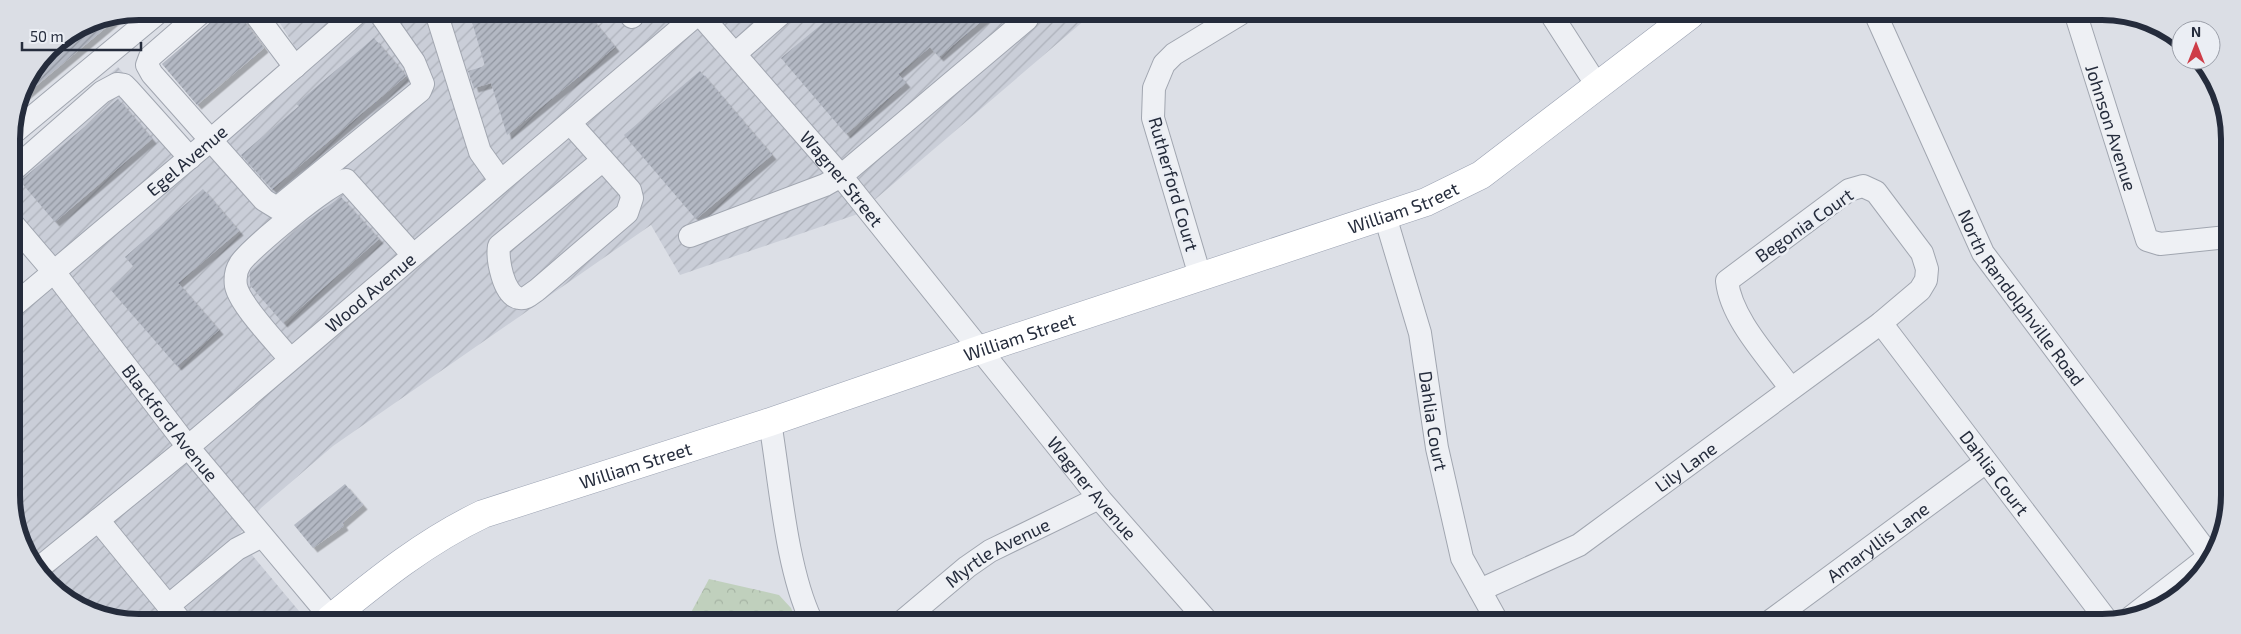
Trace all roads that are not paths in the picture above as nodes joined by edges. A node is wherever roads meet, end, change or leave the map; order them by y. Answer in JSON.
{"nodes":[{"id":1,"x":149,"y":20,"type":"edge"},
{"id":2,"x":193,"y":20,"type":"edge"},
{"id":3,"x":259,"y":20,"type":"edge"},
{"id":4,"x":349,"y":20,"type":"edge"},
{"id":5,"x":385,"y":20,"type":"edge"},
{"id":6,"x":439,"y":20,"type":"edge"},
{"id":7,"x":691,"y":20,"type":"edge"},
{"id":8,"x":705,"y":20,"type":"edge"},
{"id":9,"x":774,"y":20,"type":"edge"},
{"id":10,"x":1028,"y":20,"type":"edge"},
{"id":11,"x":1230,"y":20,"type":"edge"},
{"id":12,"x":1555,"y":20,"type":"edge"},
{"id":13,"x":1684,"y":20,"type":"edge"},
{"id":14,"x":1878,"y":20,"type":"edge"},
{"id":15,"x":2078,"y":20,"type":"edge"},
{"id":16,"x":735,"y":54,"type":"junction"},
{"id":17,"x":295,"y":67,"type":"junction"},
{"id":18,"x":1598,"y":87,"type":"junction"},
{"id":19,"x":570,"y":123,"type":"junction"},
{"id":20,"x":21,"y":127,"type":"edge"},
{"id":21,"x":212,"y":140,"type":"junction"},
{"id":22,"x":190,"y":158,"type":"junction"},
{"id":23,"x":20,"y":163,"type":"edge"},
{"id":24,"x":600,"y":163,"type":"junction"},
{"id":25,"x":841,"y":176,"type":"junction"},
{"id":26,"x":500,"y":180,"type":"junction"},
{"id":27,"x":1385,"y":216,"type":"junction"},
{"id":28,"x":20,"y":232,"type":"edge"},
{"id":29,"x":690,"y":236,"type":"dead end"},
{"id":30,"x":2221,"y":238,"type":"edge"},
{"id":31,"x":413,"y":255,"type":"junction"},
{"id":32,"x":54,"y":272,"type":"junction"},
{"id":33,"x":1200,"y":276,"type":"junction"},
{"id":34,"x":20,"y":300,"type":"edge"},
{"id":35,"x":1880,"y":323,"type":"junction"},
{"id":36,"x":982,"y":349,"type":"junction"},
{"id":37,"x":290,"y":359,"type":"junction"},
{"id":38,"x":1791,"y":389,"type":"junction"},
{"id":39,"x":770,"y":422,"type":"junction"},
{"id":40,"x":188,"y":447,"type":"junction"},
{"id":41,"x":1986,"y":462,"type":"junction"},
{"id":42,"x":1099,"y":498,"type":"junction"},
{"id":43,"x":98,"y":520,"type":"junction"},
{"id":44,"x":262,"y":536,"type":"junction"},
{"id":45,"x":2207,"y":552,"type":"edge"},
{"id":46,"x":43,"y":565,"type":"edge"},
{"id":47,"x":2198,"y":565,"type":"edge"},
{"id":48,"x":1480,"y":590,"type":"junction"},
{"id":49,"x":2146,"y":606,"type":"edge"},
{"id":50,"x":173,"y":612,"type":"edge"},
{"id":51,"x":328,"y":614,"type":"edge"},
{"id":52,"x":336,"y":614,"type":"edge"},
{"id":53,"x":809,"y":614,"type":"edge"},
{"id":54,"x":911,"y":614,"type":"edge"},
{"id":55,"x":1201,"y":614,"type":"edge"},
{"id":56,"x":1493,"y":614,"type":"edge"},
{"id":57,"x":1780,"y":614,"type":"edge"},
{"id":58,"x":2102,"y":614,"type":"edge"}],
"edges":[{"from":1,"to":20,"type":"street"},
{"from":2,"to":21,"type":"street"},
{"from":3,"to":17,"type":"street"},
{"from":4,"to":17,"type":"street","name":"Egel Avenue"},
{"from":5,"to":21,"type":"street"},
{"from":6,"to":26,"type":"street"},
{"from":7,"to":19,"type":"street","name":"Wood Avenue"},
{"from":8,"to":16,"type":"street","name":"Wagner Street"},
{"from":9,"to":16,"type":"street"},
{"from":10,"to":25,"type":"street"},
{"from":11,"to":33,"type":"street","name":"Rutherford Court"},
{"from":12,"to":18,"type":"street"},
{"from":13,"to":18,"type":"main road","name":"William Street"},
{"from":14,"to":45,"type":"street","name":"North Randolphville Road"},
{"from":15,"to":30,"type":"street","name":"Johnson Avenue"},
{"from":16,"to":25,"type":"street","name":"Wagner Street"},
{"from":17,"to":21,"type":"street","name":"Egel Avenue"},
{"from":18,"to":27,"type":"main road","name":"William Street"},
{"from":19,"to":24,"type":"street"},
{"from":19,"to":26,"type":"street","name":"Wood Avenue"},
{"from":21,"to":22,"type":"street","name":"Egel Avenue"},
{"from":22,"to":23,"type":"street"},
{"from":22,"to":32,"type":"street","name":"Egel Avenue"},
{"from":24,"to":24,"type":"street"},
{"from":25,"to":29,"type":"street"},
{"from":25,"to":36,"type":"street","name":"Wagner Street"},
{"from":26,"to":31,"type":"street","name":"Wood Avenue"},
{"from":27,"to":33,"type":"main road","name":"William Street"},
{"from":27,"to":48,"type":"street","name":"Dahlia Court"},
{"from":28,"to":32,"type":"street","name":"Blackford Avenue"},
{"from":31,"to":37,"type":"street","name":"Wood Avenue"},
{"from":31,"to":37,"type":"street"},
{"from":32,"to":34,"type":"street","name":"Egel Avenue"},
{"from":32,"to":40,"type":"street","name":"Blackford Avenue"},
{"from":33,"to":36,"type":"main road","name":"William Street"},
{"from":35,"to":38,"type":"street","name":"Lily Lane"},
{"from":35,"to":38,"type":"street","name":"Begonia Court"},
{"from":35,"to":41,"type":"street","name":"Dahlia Court"},
{"from":36,"to":39,"type":"main road","name":"William Street"},
{"from":36,"to":42,"type":"street","name":"Wagner Avenue"},
{"from":37,"to":40,"type":"street","name":"Wood Avenue"},
{"from":38,"to":48,"type":"street","name":"Lily Lane"},
{"from":39,"to":52,"type":"main road","name":"William Street"},
{"from":39,"to":53,"type":"street"},
{"from":40,"to":43,"type":"street","name":"Wood Avenue"},
{"from":40,"to":44,"type":"street","name":"Blackford Avenue"},
{"from":41,"to":57,"type":"street","name":"Amaryllis Lane"},
{"from":41,"to":58,"type":"street","name":"Dahlia Court"},
{"from":42,"to":54,"type":"street","name":"Myrtle Avenue"},
{"from":42,"to":55,"type":"street","name":"Wagner Avenue"},
{"from":43,"to":46,"type":"street","name":"Wood Avenue"},
{"from":43,"to":50,"type":"street"},
{"from":44,"to":50,"type":"street"},
{"from":44,"to":51,"type":"street","name":"Blackford Avenue"},
{"from":47,"to":49,"type":"street"},
{"from":48,"to":56,"type":"street","name":"Dahlia Court"}]}
